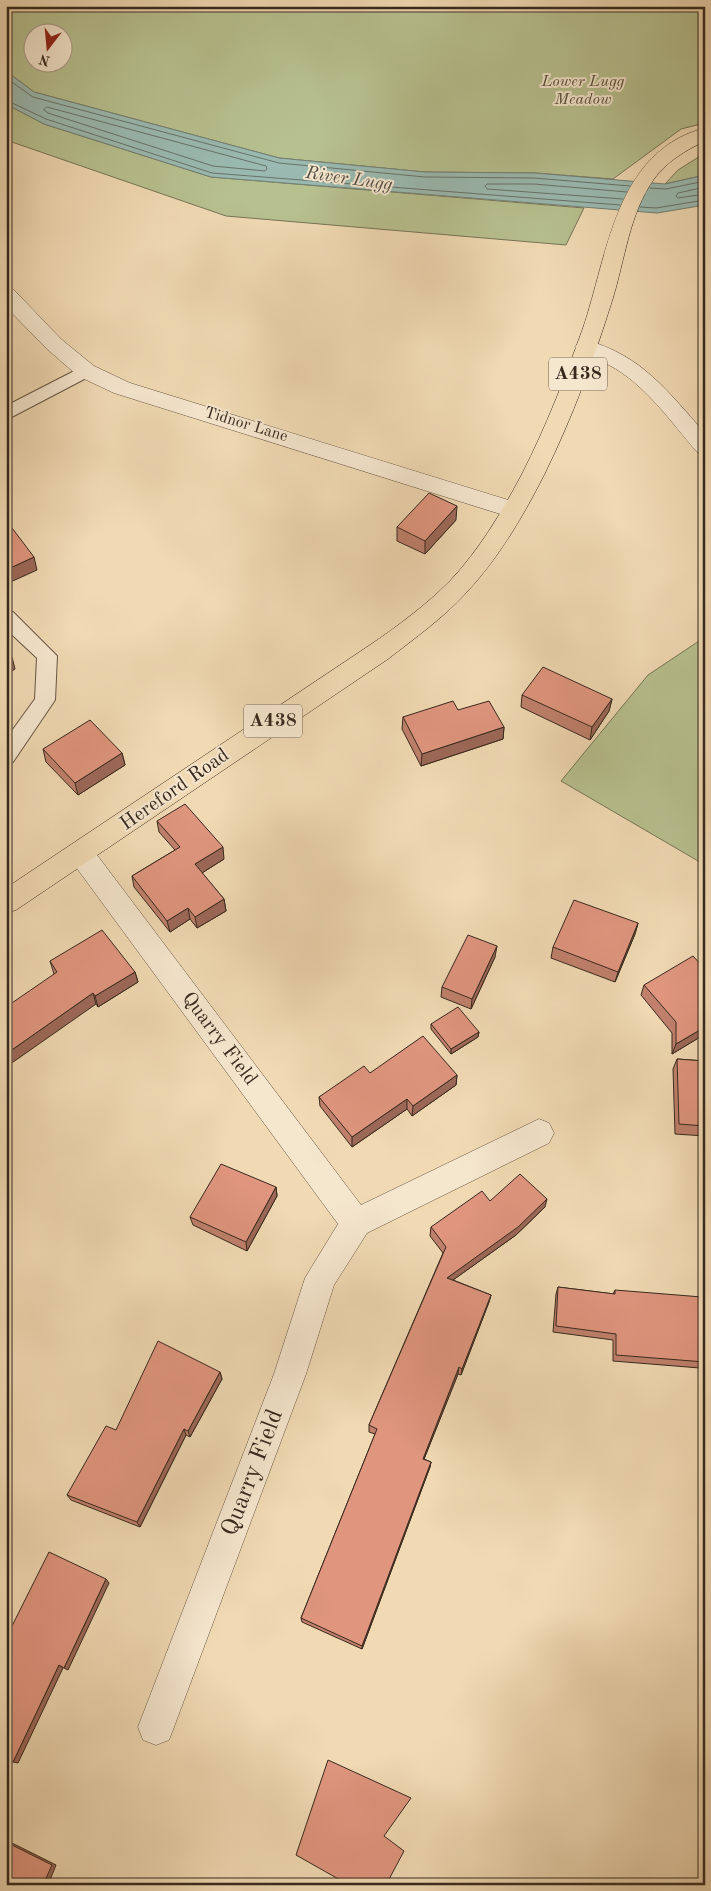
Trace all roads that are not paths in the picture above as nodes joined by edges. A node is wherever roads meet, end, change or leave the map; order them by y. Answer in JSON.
{"nodes":[{"id":1,"x":705,"y":134,"type":"edge"},
{"id":2,"x":6,"y":294,"type":"edge"},
{"id":3,"x":586,"y":347,"type":"junction"},
{"id":4,"x":86,"y":371,"type":"junction"},
{"id":5,"x":6,"y":414,"type":"edge"},
{"id":6,"x":705,"y":447,"type":"edge"},
{"id":7,"x":513,"y":510,"type":"junction"},
{"id":8,"x":6,"y":617,"type":"edge"},
{"id":9,"x":6,"y":756,"type":"edge"},
{"id":10,"x":82,"y":855,"type":"junction"},
{"id":11,"x":6,"y":902,"type":"edge"},
{"id":12,"x":538,"y":1133,"type":"dead end"},
{"id":13,"x":356,"y":1223,"type":"junction"},
{"id":14,"x":156,"y":1727,"type":"dead end"}],
"edges":[{"from":1,"to":3,"type":"highway","number":"A438"},
{"from":2,"to":4,"type":"street","name":"Tidnor Lane"},
{"from":3,"to":6,"type":"street"},
{"from":3,"to":7,"type":"highway","number":"A438"},
{"from":4,"to":5,"type":"lane"},
{"from":4,"to":7,"type":"street","name":"Tidnor Lane"},
{"from":7,"to":10,"type":"highway","name":"Hereford Road","number":"A438"},
{"from":8,"to":9,"type":"lane"},
{"from":10,"to":11,"type":"highway","name":"Hereford Road","number":"A438"},
{"from":10,"to":13,"type":"street","name":"Quarry Field"},
{"from":12,"to":13,"type":"street"},
{"from":13,"to":14,"type":"street","name":"Quarry Field"}]}
